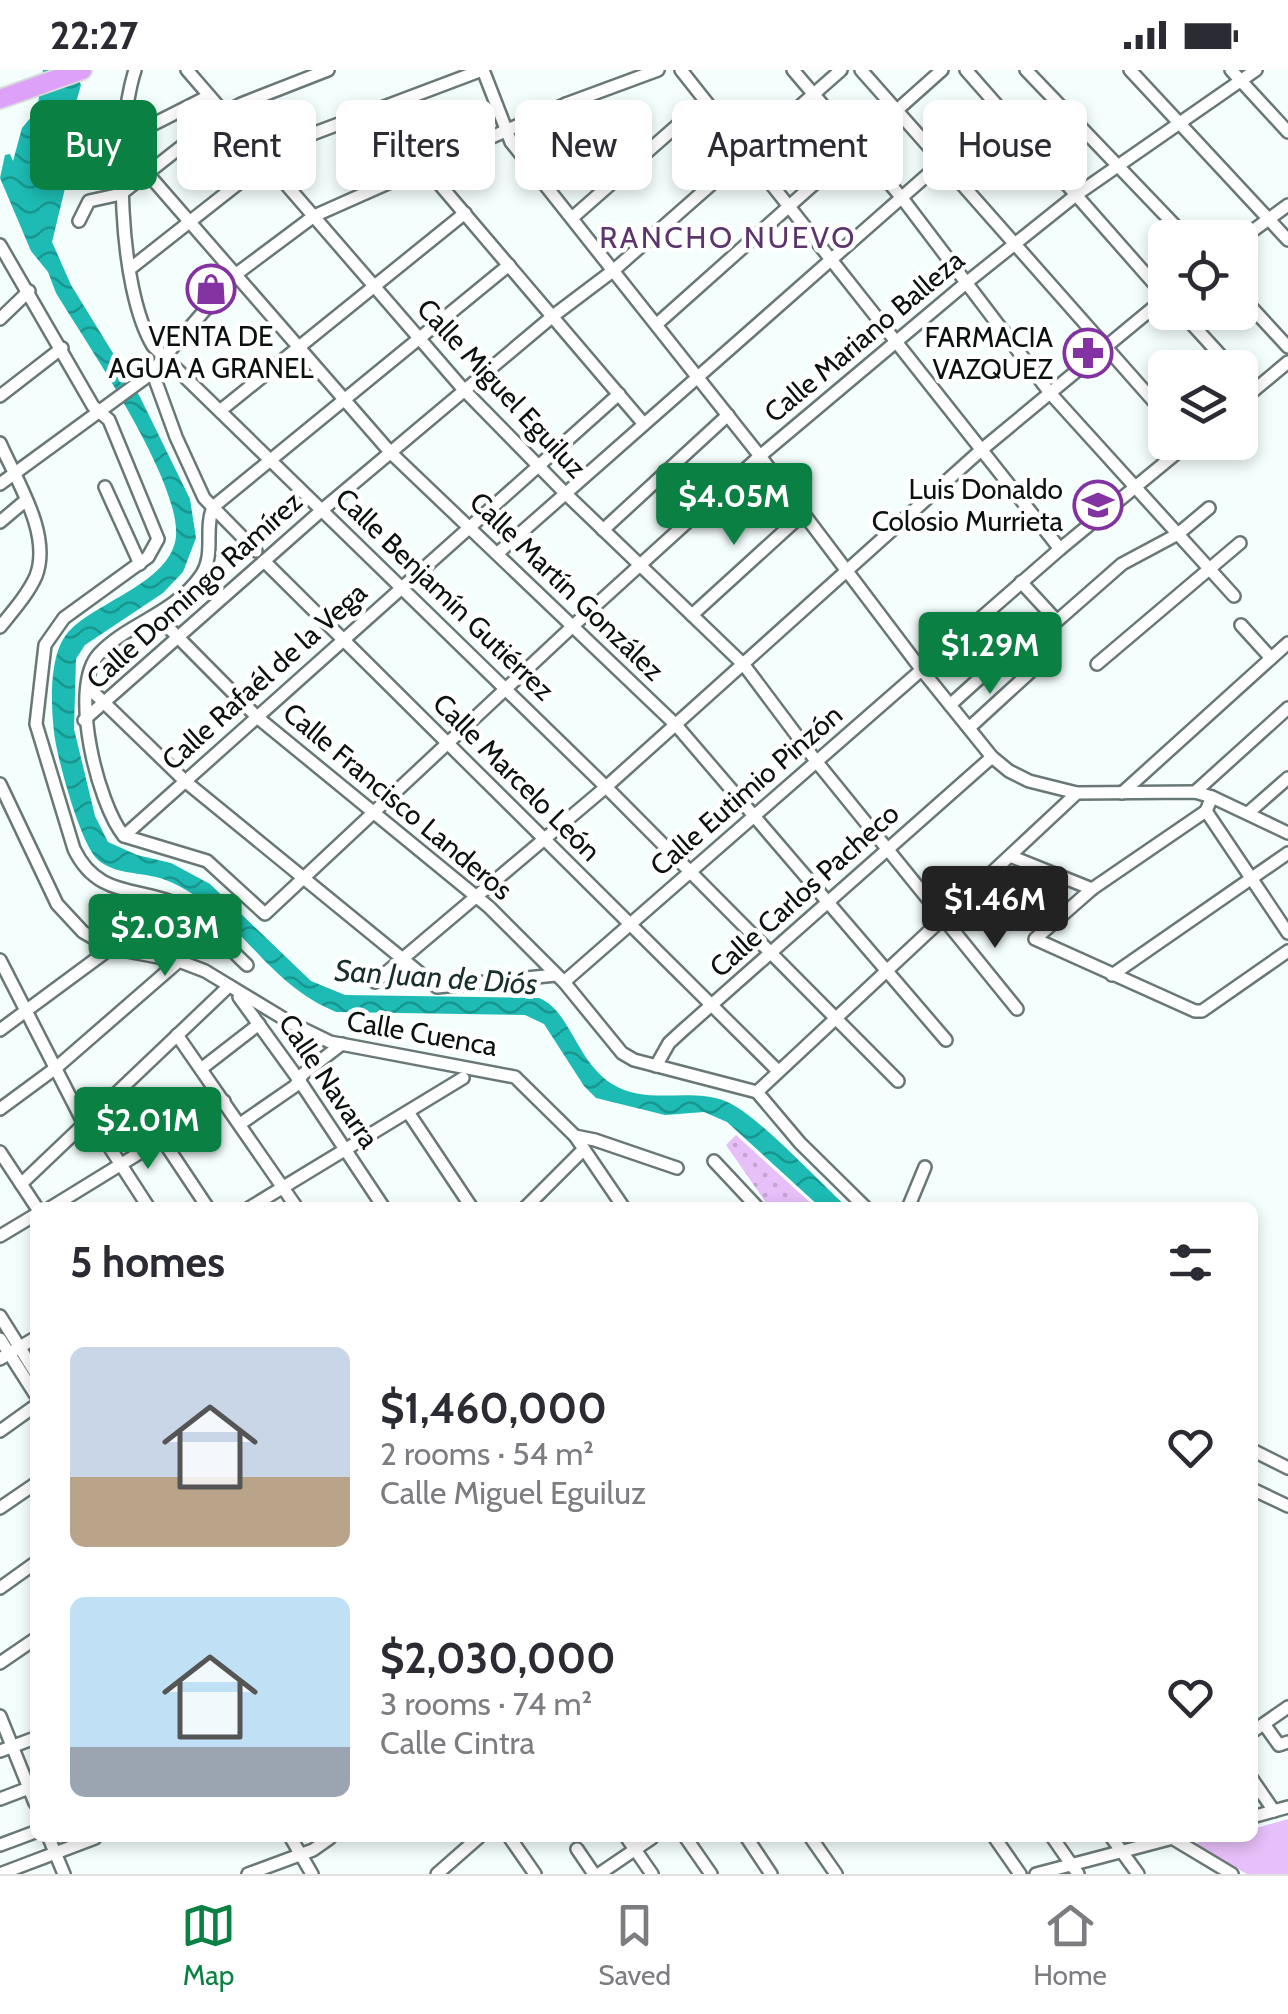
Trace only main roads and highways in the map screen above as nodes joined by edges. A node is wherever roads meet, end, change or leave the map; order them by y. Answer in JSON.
{"nodes":[{"id":1,"x":82,"y":70,"type":"edge"},
{"id":2,"x":0,"y":98,"type":"edge"}],
"edges":[{"from":1,"to":2,"type":"highway"}]}
